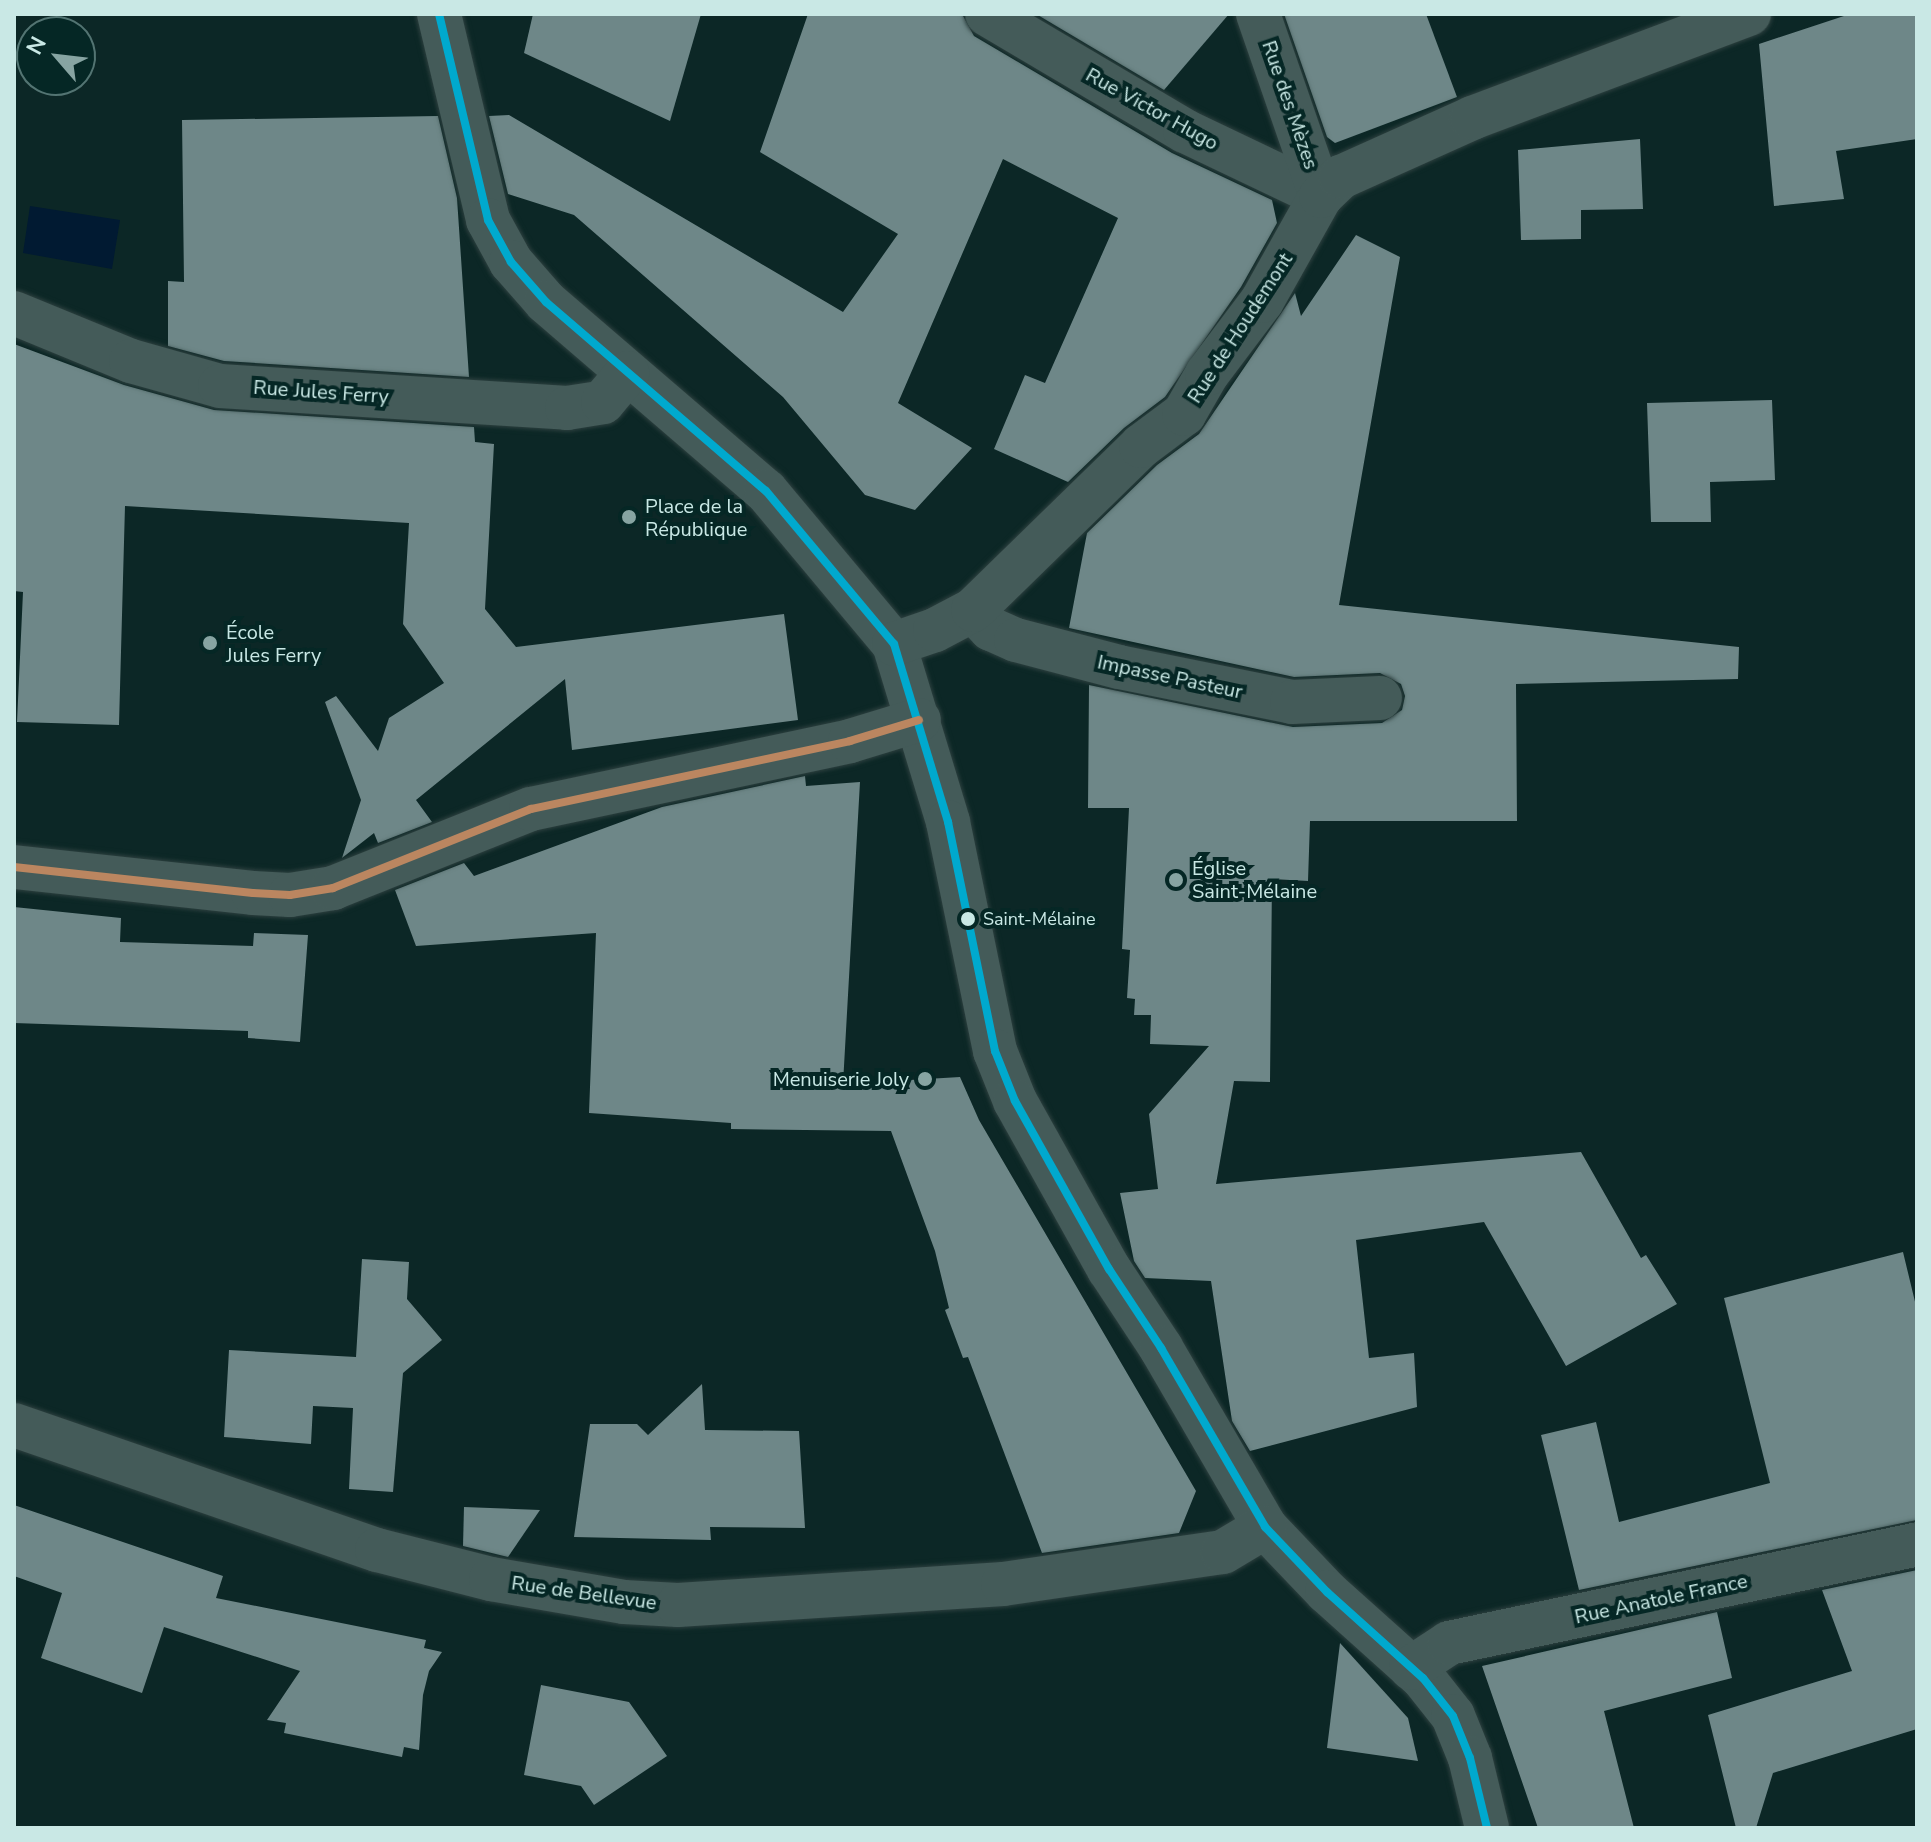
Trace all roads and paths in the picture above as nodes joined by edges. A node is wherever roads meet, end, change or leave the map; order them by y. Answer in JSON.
{"nodes":[{"id":1,"x":439,"y":14,"type":"edge"},
{"id":2,"x":987,"y":14,"type":"edge"},
{"id":3,"x":1258,"y":14,"type":"edge"},
{"id":4,"x":1749,"y":14,"type":"edge"},
{"id":5,"x":1321,"y":196,"type":"junction"},
{"id":6,"x":14,"y":313,"type":"edge"},
{"id":7,"x":627,"y":373,"type":"junction"},
{"id":8,"x":973,"y":610,"type":"junction"},
{"id":9,"x":894,"y":644,"type":"junction"},
{"id":10,"x":1380,"y":698,"type":"dead end"},
{"id":11,"x":919,"y":720,"type":"junction"},
{"id":12,"x":14,"y":867,"type":"edge"},
{"id":13,"x":14,"y":1425,"type":"edge"},
{"id":14,"x":1265,"y":1527,"type":"junction"},
{"id":15,"x":1917,"y":1544,"type":"edge"},
{"id":16,"x":1411,"y":1668,"type":"junction"},
{"id":17,"x":1487,"y":1828,"type":"edge"}],
"edges":[{"from":1,"to":7,"type":"street"},
{"from":2,"to":5,"type":"street","name":"Rue Victor Hugo"},
{"from":3,"to":5,"type":"street","name":"Rue des Mèzes"},
{"from":4,"to":5,"type":"street","name":"Rue de Houdemont"},
{"from":5,"to":8,"type":"street","name":"Rue de Houdemont"},
{"from":6,"to":7,"type":"street","name":"Rue Jules Ferry"},
{"from":7,"to":9,"type":"street"},
{"from":8,"to":9,"type":"street","name":"Rue de Houdemont"},
{"from":8,"to":10,"type":"street","name":"Impasse Pasteur"},
{"from":9,"to":11,"type":"street"},
{"from":11,"to":12,"type":"street"},
{"from":11,"to":14,"type":"street"},
{"from":13,"to":14,"type":"street","name":"Rue de Bellevue"},
{"from":14,"to":16,"type":"street"},
{"from":15,"to":16,"type":"street","name":"Rue Anatole France"},
{"from":16,"to":17,"type":"street"}]}
